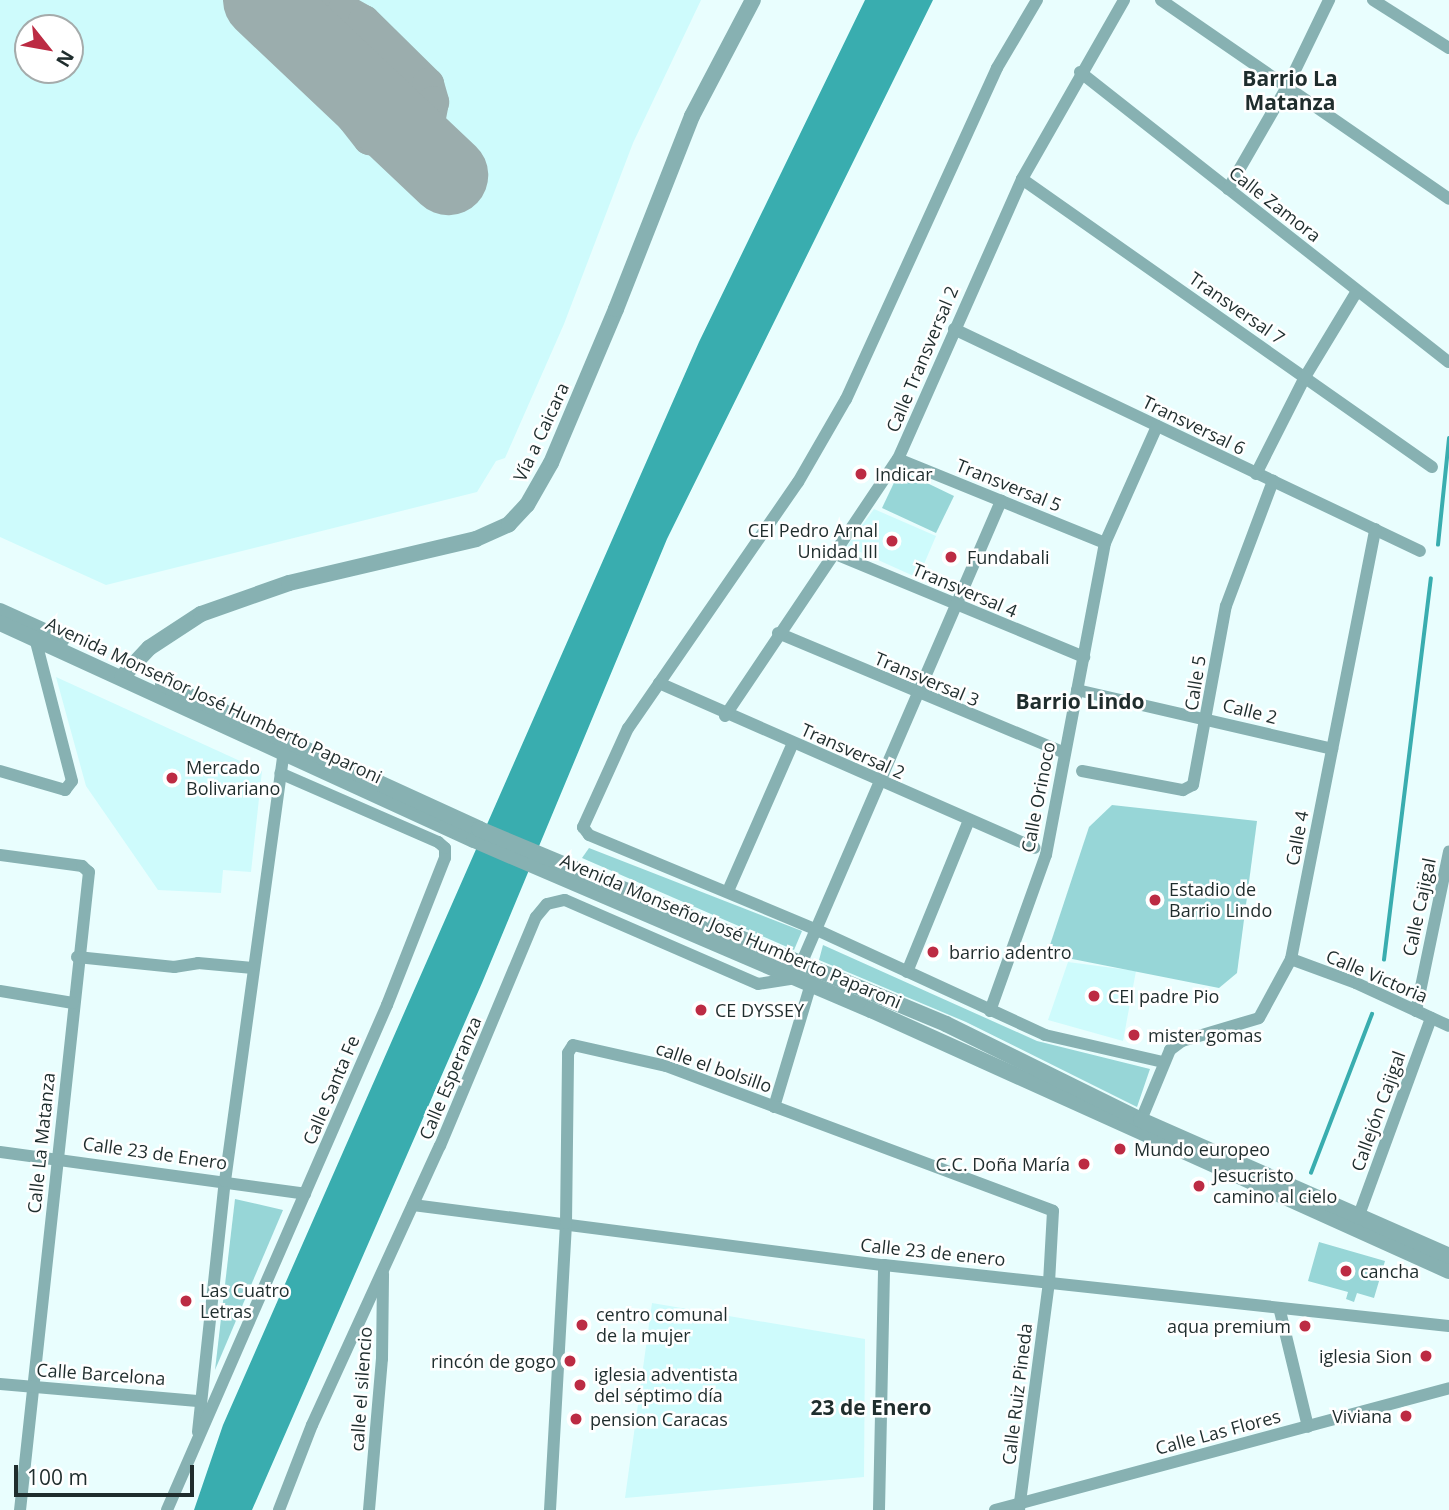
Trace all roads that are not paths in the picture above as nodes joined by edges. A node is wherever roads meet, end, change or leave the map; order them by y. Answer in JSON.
{"nodes":[{"id":1,"x":753,"y":0,"type":"edge"},
{"id":2,"x":1037,"y":0,"type":"edge"},
{"id":3,"x":1124,"y":0,"type":"edge"},
{"id":4,"x":1160,"y":0,"type":"edge"},
{"id":5,"x":1329,"y":0,"type":"edge"},
{"id":6,"x":1373,"y":0,"type":"edge"},
{"id":7,"x":1449,"y":48,"type":"edge"},
{"id":8,"x":1080,"y":72,"type":"junction"},
{"id":9,"x":1287,"y":87,"type":"junction"},
{"id":10,"x":1021,"y":179,"type":"junction"},
{"id":11,"x":1228,"y":189,"type":"junction"},
{"id":12,"x":1449,"y":199,"type":"edge"},
{"id":13,"x":1357,"y":291,"type":"junction"},
{"id":14,"x":954,"y":329,"type":"junction"},
{"id":15,"x":1449,"y":362,"type":"edge"},
{"id":16,"x":1305,"y":377,"type":"junction"},
{"id":17,"x":1157,"y":426,"type":"junction"},
{"id":18,"x":898,"y":459,"type":"junction"},
{"id":19,"x":1432,"y":467,"type":"dead end"},
{"id":20,"x":1256,"y":474,"type":"junction"},
{"id":21,"x":1273,"y":481,"type":"junction"},
{"id":22,"x":1002,"y":501,"type":"junction"},
{"id":23,"x":1375,"y":529,"type":"junction"},
{"id":24,"x":1105,"y":544,"type":"junction"},
{"id":25,"x":1420,"y":551,"type":"dead end"},
{"id":26,"x":834,"y":553,"type":"junction"},
{"id":27,"x":957,"y":605,"type":"junction"},
{"id":28,"x":0,"y":611,"type":"edge"},
{"id":29,"x":0,"y":623,"type":"edge"},
{"id":30,"x":778,"y":633,"type":"junction"},
{"id":31,"x":35,"y":638,"type":"junction"},
{"id":32,"x":1084,"y":657,"type":"junction"},
{"id":33,"x":125,"y":673,"type":"junction"},
{"id":34,"x":659,"y":683,"type":"junction"},
{"id":35,"x":1077,"y":690,"type":"junction"},
{"id":36,"x":918,"y":695,"type":"junction"},
{"id":37,"x":725,"y":716,"type":"junction"},
{"id":38,"x":1207,"y":718,"type":"junction"},
{"id":39,"x":793,"y":743,"type":"junction"},
{"id":40,"x":1332,"y":749,"type":"junction"},
{"id":41,"x":284,"y":752,"type":"junction"},
{"id":42,"x":1065,"y":753,"type":"junction"},
{"id":43,"x":0,"y":771,"type":"edge"},
{"id":44,"x":1083,"y":771,"type":"dead end"},
{"id":45,"x":280,"y":773,"type":"junction"},
{"id":46,"x":880,"y":783,"type":"junction"},
{"id":47,"x":969,"y":820,"type":"junction"},
{"id":48,"x":476,"y":835,"type":"junction"},
{"id":49,"x":1034,"y":848,"type":"dead end"},
{"id":50,"x":1449,"y":851,"type":"edge"},
{"id":51,"x":0,"y":855,"type":"edge"},
{"id":52,"x":728,"y":891,"type":"junction"},
{"id":53,"x":1445,"y":891,"type":"edge"},
{"id":54,"x":817,"y":930,"type":"junction"},
{"id":55,"x":77,"y":957,"type":"junction"},
{"id":56,"x":1291,"y":959,"type":"junction"},
{"id":57,"x":253,"y":968,"type":"junction"},
{"id":58,"x":798,"y":972,"type":"junction"},
{"id":59,"x":906,"y":972,"type":"junction"},
{"id":60,"x":811,"y":984,"type":"junction"},
{"id":61,"x":0,"y":990,"type":"edge"},
{"id":62,"x":73,"y":1003,"type":"junction"},
{"id":63,"x":990,"y":1011,"type":"junction"},
{"id":64,"x":1416,"y":1011,"type":"junction"},
{"id":65,"x":1431,"y":1018,"type":"junction"},
{"id":66,"x":1449,"y":1026,"type":"edge"},
{"id":67,"x":1163,"y":1062,"type":"junction"},
{"id":68,"x":774,"y":1107,"type":"junction"},
{"id":69,"x":1142,"y":1120,"type":"junction"},
{"id":70,"x":0,"y":1152,"type":"edge"},
{"id":71,"x":57,"y":1157,"type":"junction"},
{"id":72,"x":225,"y":1181,"type":"junction"},
{"id":73,"x":305,"y":1194,"type":"junction"},
{"id":74,"x":413,"y":1205,"type":"junction"},
{"id":75,"x":1359,"y":1215,"type":"junction"},
{"id":76,"x":566,"y":1223,"type":"junction"},
{"id":77,"x":1449,"y":1256,"type":"edge"},
{"id":78,"x":884,"y":1265,"type":"junction"},
{"id":79,"x":383,"y":1270,"type":"junction"},
{"id":80,"x":1449,"y":1271,"type":"edge"},
{"id":81,"x":1049,"y":1282,"type":"junction"},
{"id":82,"x":1280,"y":1311,"type":"junction"},
{"id":83,"x":1449,"y":1326,"type":"edge"},
{"id":84,"x":0,"y":1384,"type":"edge"},
{"id":85,"x":31,"y":1388,"type":"junction"},
{"id":86,"x":1449,"y":1388,"type":"edge"},
{"id":87,"x":200,"y":1401,"type":"junction"},
{"id":88,"x":1308,"y":1426,"type":"junction"},
{"id":89,"x":198,"y":1436,"type":"junction"},
{"id":90,"x":1020,"y":1506,"type":"edge"},
{"id":91,"x":20,"y":1510,"type":"edge"},
{"id":92,"x":167,"y":1510,"type":"edge"},
{"id":93,"x":279,"y":1510,"type":"edge"},
{"id":94,"x":369,"y":1510,"type":"edge"},
{"id":95,"x":550,"y":1510,"type":"edge"},
{"id":96,"x":879,"y":1510,"type":"edge"},
{"id":97,"x":995,"y":1510,"type":"edge"}],
"edges":[{"from":1,"to":33,"type":"street","name":"Vía a Caicara"},
{"from":2,"to":34,"type":"street"},
{"from":3,"to":8,"type":"street","name":"Calle Transversal 2"},
{"from":4,"to":9,"type":"street"},
{"from":5,"to":9,"type":"street"},
{"from":6,"to":7,"type":"street"},
{"from":8,"to":10,"type":"street","name":"Calle Transversal 2"},
{"from":8,"to":11,"type":"street","name":"Calle Zamora"},
{"from":9,"to":11,"type":"street"},
{"from":9,"to":12,"type":"street"},
{"from":10,"to":14,"type":"street","name":"Calle Transversal 2"},
{"from":10,"to":16,"type":"street","name":"Transversal 7"},
{"from":11,"to":13,"type":"street","name":"Calle Zamora"},
{"from":13,"to":15,"type":"street","name":"Calle Zamora"},
{"from":13,"to":16,"type":"street"},
{"from":14,"to":17,"type":"street","name":"Transversal 6"},
{"from":14,"to":18,"type":"street","name":"Calle Transversal 2"},
{"from":16,"to":19,"type":"street","name":"Transversal 7"},
{"from":16,"to":20,"type":"street"},
{"from":17,"to":20,"type":"street","name":"Transversal 6"},
{"from":17,"to":24,"type":"street","name":"Calle Orinoco"},
{"from":18,"to":22,"type":"street","name":"Transversal 5"},
{"from":18,"to":26,"type":"street","name":"Calle Transversal 2"},
{"from":20,"to":21,"type":"street","name":"Transversal 6"},
{"from":21,"to":23,"type":"street","name":"Transversal 6"},
{"from":21,"to":38,"type":"street","name":"Calle 5"},
{"from":22,"to":24,"type":"street","name":"Transversal 5"},
{"from":22,"to":27,"type":"street"},
{"from":23,"to":25,"type":"street","name":"Transversal 6"},
{"from":23,"to":40,"type":"street","name":"Calle 4"},
{"from":24,"to":32,"type":"street","name":"Calle Orinoco"},
{"from":26,"to":27,"type":"street","name":"Transversal 4"},
{"from":26,"to":30,"type":"street","name":"Calle Transversal 2"},
{"from":27,"to":32,"type":"street","name":"Transversal 4"},
{"from":27,"to":36,"type":"street"},
{"from":28,"to":33,"type":"street","name":"Avenida Monseñor José Humberto Paparoni"},
{"from":29,"to":31,"type":"street","name":"Avenida Monseñor José Humberto Paparoni"},
{"from":30,"to":36,"type":"street","name":"Transversal 3"},
{"from":30,"to":37,"type":"street","name":"Calle Transversal 2"},
{"from":31,"to":33,"type":"street","name":"Avenida Monseñor José Humberto Paparoni"},
{"from":31,"to":43,"type":"street"},
{"from":32,"to":35,"type":"street","name":"Calle Orinoco"},
{"from":33,"to":41,"type":"street","name":"Avenida Monseñor José Humberto Paparoni"},
{"from":33,"to":48,"type":"street","name":"Avenida Monseñor José Humberto Paparoni"},
{"from":34,"to":37,"type":"street","name":"Transversal 2"},
{"from":34,"to":52,"type":"street"},
{"from":35,"to":38,"type":"street","name":"Calle 2"},
{"from":35,"to":42,"type":"street","name":"Calle Orinoco"},
{"from":36,"to":42,"type":"street","name":"Transversal 3"},
{"from":36,"to":46,"type":"street"},
{"from":37,"to":39,"type":"street","name":"Transversal 2"},
{"from":38,"to":40,"type":"street","name":"Calle 2"},
{"from":38,"to":44,"type":"street","name":"Calle 5"},
{"from":39,"to":46,"type":"street","name":"Transversal 2"},
{"from":39,"to":52,"type":"street"},
{"from":40,"to":56,"type":"street","name":"Calle 4"},
{"from":41,"to":45,"type":"street"},
{"from":41,"to":48,"type":"street","name":"Avenida Monseñor José Humberto Paparoni"},
{"from":42,"to":63,"type":"street","name":"Calle Orinoco"},
{"from":45,"to":57,"type":"street"},
{"from":45,"to":73,"type":"street","name":"Calle Santa Fe"},
{"from":46,"to":47,"type":"street","name":"Transversal 2"},
{"from":46,"to":54,"type":"street"},
{"from":47,"to":49,"type":"street","name":"Transversal 2"},
{"from":47,"to":59,"type":"street"},
{"from":48,"to":58,"type":"street","name":"Avenida Monseñor José Humberto Paparoni"},
{"from":50,"to":53,"type":"street","name":"Calle Cajigal"},
{"from":51,"to":55,"type":"street","name":"Calle La Matanza"},
{"from":52,"to":54,"type":"street"},
{"from":53,"to":64,"type":"street","name":"Calle Cajigal"},
{"from":54,"to":58,"type":"street"},
{"from":54,"to":59,"type":"street"},
{"from":55,"to":57,"type":"street"},
{"from":55,"to":62,"type":"street","name":"Calle La Matanza"},
{"from":56,"to":64,"type":"street","name":"Calle Victoria"},
{"from":56,"to":67,"type":"street","name":"Calle 4"},
{"from":57,"to":72,"type":"street"},
{"from":58,"to":60,"type":"street","name":"Avenida Monseñor José Humberto Paparoni"},
{"from":58,"to":69,"type":"street","name":"Avenida Monseñor José Humberto Paparoni"},
{"from":58,"to":74,"type":"street","name":"Calle Esperanza"},
{"from":59,"to":63,"type":"street"},
{"from":60,"to":68,"type":"street"},
{"from":60,"to":80,"type":"street","name":"Avenida Monseñor José Humberto Paparoni"},
{"from":61,"to":62,"type":"street"},
{"from":62,"to":71,"type":"street","name":"Calle La Matanza"},
{"from":63,"to":67,"type":"street"},
{"from":64,"to":65,"type":"street","name":"Calle Victoria"},
{"from":65,"to":66,"type":"street","name":"Calle Victoria"},
{"from":65,"to":75,"type":"street","name":"Callejón Cajigal"},
{"from":67,"to":69,"type":"street","name":"Calle 4"},
{"from":68,"to":76,"type":"street","name":"calle el bolsillo"},
{"from":68,"to":81,"type":"street","name":"calle el bolsillo"},
{"from":69,"to":75,"type":"street","name":"Avenida Monseñor José Humberto Paparoni"},
{"from":70,"to":71,"type":"street","name":"Calle 23 de Enero"},
{"from":71,"to":72,"type":"street","name":"Calle 23 de Enero"},
{"from":71,"to":85,"type":"street","name":"Calle La Matanza"},
{"from":72,"to":73,"type":"street","name":"Calle 23 de Enero"},
{"from":72,"to":87,"type":"street"},
{"from":73,"to":89,"type":"street","name":"Calle Santa Fe"},
{"from":74,"to":76,"type":"street","name":"Calle 23 de enero"},
{"from":74,"to":79,"type":"street","name":"Calle Esperanza"},
{"from":75,"to":77,"type":"street","name":"Avenida Monseñor José Humberto Paparoni"},
{"from":76,"to":78,"type":"street","name":"Calle 23 de enero"},
{"from":76,"to":95,"type":"street","name":"calle el bolsillo"},
{"from":78,"to":81,"type":"street","name":"Calle 23 de enero"},
{"from":78,"to":96,"type":"street"},
{"from":79,"to":93,"type":"street","name":"Calle Esperanza"},
{"from":79,"to":94,"type":"street","name":"calle el silencio"},
{"from":81,"to":82,"type":"street","name":"Calle 23 de enero"},
{"from":81,"to":90,"type":"street","name":"Calle Ruiz Pineda"},
{"from":82,"to":83,"type":"street","name":"Calle 23 de enero"},
{"from":82,"to":88,"type":"street"},
{"from":84,"to":85,"type":"street","name":"Calle Barcelona"},
{"from":85,"to":87,"type":"street","name":"Calle Barcelona"},
{"from":85,"to":91,"type":"street","name":"Calle La Matanza"},
{"from":86,"to":88,"type":"street","name":"Calle Las Flores"},
{"from":87,"to":89,"type":"street"},
{"from":88,"to":90,"type":"street","name":"Calle Las Flores"},
{"from":89,"to":92,"type":"street","name":"Calle Santa Fe"},
{"from":90,"to":97,"type":"street","name":"Calle Las Flores"}]}
